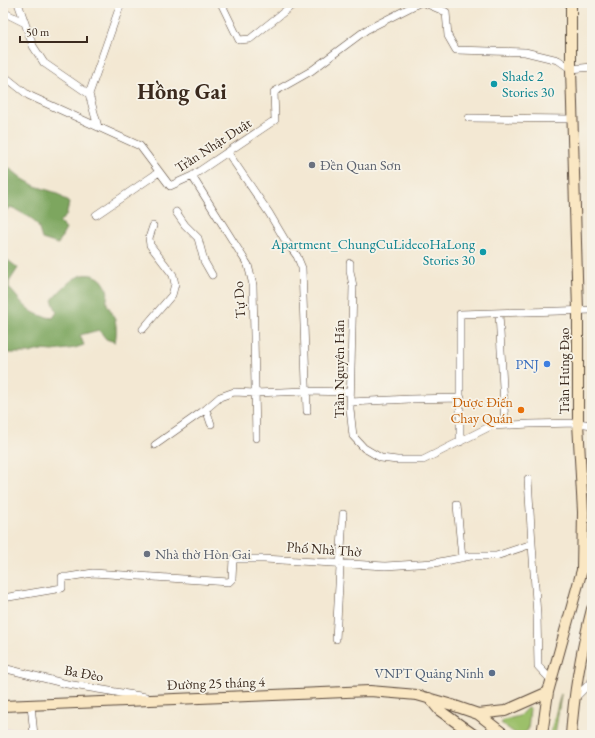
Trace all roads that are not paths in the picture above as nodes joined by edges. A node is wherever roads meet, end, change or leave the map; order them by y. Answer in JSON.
{"nodes":[{"id":1,"x":18,"y":3,"type":"edge"},
{"id":2,"x":121,"y":3,"type":"edge"},
{"id":3,"x":221,"y":3,"type":"edge"},
{"id":4,"x":296,"y":3,"type":"edge"},
{"id":5,"x":419,"y":3,"type":"edge"},
{"id":6,"x":424,"y":3,"type":"edge"},
{"id":7,"x":571,"y":3,"type":"edge"},
{"id":8,"x":3,"y":12,"type":"edge"},
{"id":9,"x":25,"y":23,"type":"junction"},
{"id":10,"x":592,"y":67,"type":"edge"},
{"id":11,"x":571,"y":70,"type":"junction"},
{"id":12,"x":3,"y":75,"type":"edge"},
{"id":13,"x":89,"y":94,"type":"junction"},
{"id":14,"x":469,"y":118,"type":"dead end"},
{"id":15,"x":573,"y":119,"type":"junction"},
{"id":16,"x":98,"y":127,"type":"junction"},
{"id":17,"x":228,"y":153,"type":"junction"},
{"id":18,"x":159,"y":172,"type":"junction"},
{"id":19,"x":192,"y":176,"type":"junction"},
{"id":20,"x":176,"y":212,"type":"dead end"},
{"id":21,"x":96,"y":215,"type":"dead end"},
{"id":22,"x":153,"y":226,"type":"dead end"},
{"id":23,"x":350,"y":263,"type":"dead end"},
{"id":24,"x":212,"y":275,"type":"dead end"},
{"id":25,"x":592,"y":310,"type":"edge"},
{"id":26,"x":578,"y":311,"type":"junction"},
{"id":27,"x":498,"y":313,"type":"junction"},
{"id":28,"x":143,"y":329,"type":"dead end"},
{"id":29,"x":306,"y":391,"type":"junction"},
{"id":30,"x":350,"y":392,"type":"junction"},
{"id":31,"x":255,"y":393,"type":"junction"},
{"id":32,"x":461,"y":398,"type":"junction"},
{"id":33,"x":350,"y":402,"type":"junction"},
{"id":34,"x":206,"y":410,"type":"junction"},
{"id":35,"x":307,"y":411,"type":"dead end"},
{"id":36,"x":578,"y":423,"type":"junction"},
{"id":37,"x":211,"y":424,"type":"dead end"},
{"id":38,"x":505,"y":425,"type":"junction"},
{"id":39,"x":592,"y":425,"type":"edge"},
{"id":40,"x":256,"y":438,"type":"dead end"},
{"id":41,"x":460,"y":442,"type":"junction"},
{"id":42,"x":155,"y":445,"type":"dead end"},
{"id":43,"x":528,"y":480,"type":"dead end"},
{"id":44,"x":458,"y":505,"type":"dead end"},
{"id":45,"x":343,"y":514,"type":"dead end"},
{"id":46,"x":532,"y":544,"type":"junction"},
{"id":47,"x":462,"y":558,"type":"junction"},
{"id":48,"x":340,"y":564,"type":"junction"},
{"id":49,"x":3,"y":598,"type":"edge"},
{"id":50,"x":592,"y":609,"type":"edge"},
{"id":51,"x":592,"y":637,"type":"edge"},
{"id":52,"x":336,"y":639,"type":"dead end"},
{"id":53,"x":582,"y":648,"type":"junction"},
{"id":54,"x":3,"y":668,"type":"edge"},
{"id":55,"x":552,"y":681,"type":"junction"},
{"id":56,"x":592,"y":681,"type":"edge"},
{"id":57,"x":548,"y":692,"type":"junction"},
{"id":58,"x":429,"y":698,"type":"junction"},
{"id":59,"x":574,"y":699,"type":"junction"},
{"id":60,"x":162,"y":700,"type":"junction"},
{"id":61,"x":31,"y":705,"type":"junction"},
{"id":62,"x":3,"y":706,"type":"edge"},
{"id":63,"x":478,"y":714,"type":"junction"},
{"id":64,"x":34,"y":735,"type":"edge"},
{"id":65,"x":474,"y":735,"type":"edge"},
{"id":66,"x":505,"y":735,"type":"edge"},
{"id":67,"x":542,"y":735,"type":"edge"},
{"id":68,"x":572,"y":735,"type":"edge"}],
"edges":[{"from":1,"to":9,"type":"street"},
{"from":2,"to":13,"type":"street"},
{"from":3,"to":4,"type":"street"},
{"from":5,"to":17,"type":"street","name":"Trần Nhật Duật"},
{"from":6,"to":11,"type":"street"},
{"from":7,"to":11,"type":"main road","name":"Trần Hưng Đạo"},
{"from":8,"to":9,"type":"street"},
{"from":9,"to":13,"type":"street"},
{"from":10,"to":11,"type":"street"},
{"from":11,"to":15,"type":"main road","name":"Trần Hưng Đạo"},
{"from":12,"to":16,"type":"street","name":"Trần Nhật Duật"},
{"from":13,"to":16,"type":"street"},
{"from":14,"to":15,"type":"street"},
{"from":15,"to":26,"type":"main road","name":"Trần Hưng Đạo"},
{"from":16,"to":18,"type":"street","name":"Trần Nhật Duật"},
{"from":17,"to":19,"type":"street","name":"Trần Nhật Duật"},
{"from":17,"to":29,"type":"street"},
{"from":18,"to":19,"type":"street","name":"Trần Nhật Duật"},
{"from":18,"to":21,"type":"street"},
{"from":19,"to":31,"type":"street","name":"Tự Do"},
{"from":20,"to":24,"type":"street"},
{"from":22,"to":28,"type":"street"},
{"from":23,"to":30,"type":"street","name":"Trần Nguyên Hãn"},
{"from":25,"to":26,"type":"street"},
{"from":26,"to":27,"type":"street"},
{"from":26,"to":36,"type":"main road","name":"Trần Hưng Đạo"},
{"from":27,"to":32,"type":"street"},
{"from":27,"to":38,"type":"street"},
{"from":29,"to":30,"type":"street"},
{"from":29,"to":31,"type":"street"},
{"from":29,"to":35,"type":"street"},
{"from":30,"to":33,"type":"street","name":"Trần Nguyên Hãn"},
{"from":31,"to":34,"type":"street"},
{"from":31,"to":40,"type":"street","name":"Tự Do"},
{"from":32,"to":33,"type":"street"},
{"from":32,"to":41,"type":"street"},
{"from":33,"to":41,"type":"street","name":"Trần Nguyên Hãn"},
{"from":34,"to":37,"type":"street"},
{"from":34,"to":42,"type":"street"},
{"from":36,"to":38,"type":"street","name":"Trần Nguyên Hãn"},
{"from":36,"to":39,"type":"street","name":"Trần Nguyên Hãn"},
{"from":36,"to":55,"type":"main road","name":"Trần Hưng Đạo"},
{"from":38,"to":41,"type":"street","name":"Trần Nguyên Hãn"},
{"from":43,"to":46,"type":"street"},
{"from":44,"to":47,"type":"street"},
{"from":45,"to":48,"type":"street"},
{"from":46,"to":47,"type":"street","name":"Phố Nhà Thờ"},
{"from":46,"to":55,"type":"street"},
{"from":47,"to":48,"type":"street","name":"Phố Nhà Thờ"},
{"from":48,"to":49,"type":"street","name":"Phố Nhà Thờ"},
{"from":48,"to":52,"type":"street"},
{"from":50,"to":53,"type":"main road"},
{"from":51,"to":53,"type":"street"},
{"from":53,"to":59,"type":"main road"},
{"from":54,"to":60,"type":"street","name":"Ba Đèo"},
{"from":55,"to":57,"type":"main road","name":"Trần Hưng Đạo"},
{"from":56,"to":59,"type":"street"},
{"from":57,"to":63,"type":"main road"},
{"from":57,"to":67,"type":"main road","name":"Trần Hưng Đạo"},
{"from":58,"to":60,"type":"main road","name":"Đường 25 tháng 4"},
{"from":58,"to":63,"type":"main road","name":"Đường 25 tháng 4"},
{"from":58,"to":65,"type":"main road"},
{"from":59,"to":68,"type":"main road"},
{"from":60,"to":61,"type":"main road","name":"Đường 25 tháng 4"},
{"from":61,"to":62,"type":"main road","name":"Đường 25 tháng 4"},
{"from":61,"to":64,"type":"street"},
{"from":63,"to":66,"type":"main road","name":"Đường 25 tháng 4"}]}
